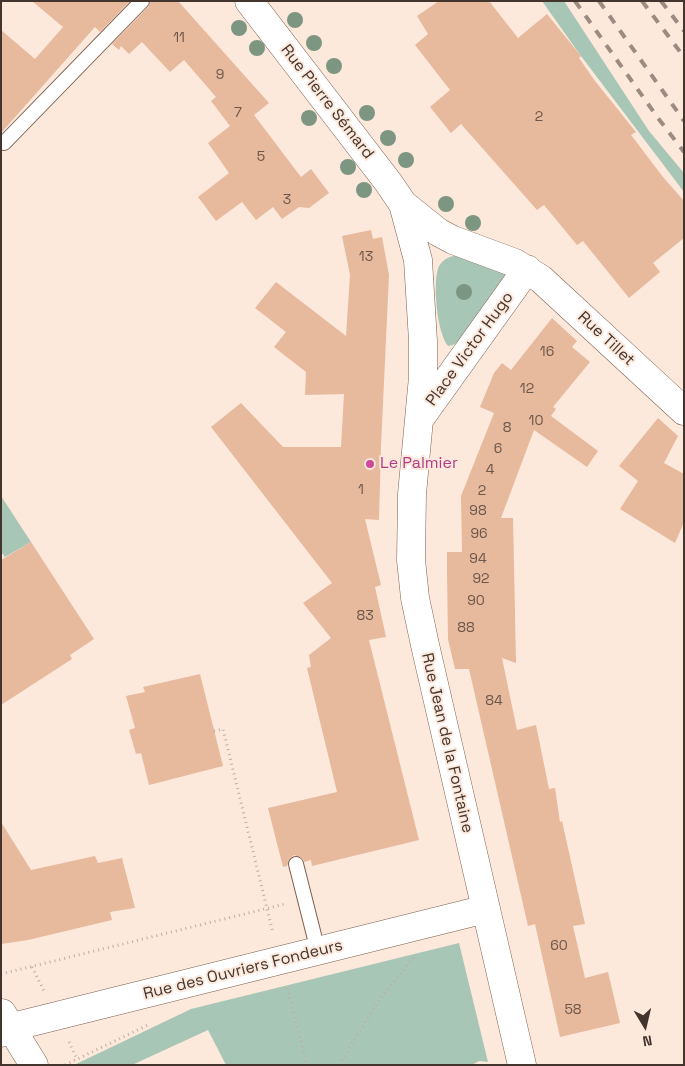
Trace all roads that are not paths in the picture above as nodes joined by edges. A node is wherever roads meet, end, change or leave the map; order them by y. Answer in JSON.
{"nodes":[{"id":1,"x":142,"y":1,"type":"edge"},
{"id":2,"x":249,"y":1,"type":"edge"},
{"id":3,"x":4,"y":142,"type":"dead end"},
{"id":4,"x":403,"y":204,"type":"junction"},
{"id":5,"x":527,"y":269,"type":"junction"},
{"id":6,"x":684,"y":411,"type":"edge"},
{"id":7,"x":421,"y":418,"type":"junction"},
{"id":8,"x":296,"y":864,"type":"dead end"},
{"id":9,"x":486,"y":908,"type":"junction"},
{"id":10,"x":318,"y":951,"type":"junction"},
{"id":11,"x":5,"y":1024,"type":"edge"},
{"id":12,"x":34,"y":1065,"type":"edge"},
{"id":13,"x":522,"y":1065,"type":"edge"}],
"edges":[{"from":1,"to":3,"type":"lane"},
{"from":2,"to":4,"type":"street","name":"Rue Pierre Sémard"},
{"from":4,"to":5,"type":"street"},
{"from":4,"to":7,"type":"street","name":"Place Victor Hugo"},
{"from":5,"to":6,"type":"street","name":"Rue Tillet"},
{"from":5,"to":7,"type":"street","name":"Place Victor Hugo"},
{"from":7,"to":9,"type":"street","name":"Rue Jean de la Fontaine"},
{"from":8,"to":10,"type":"lane"},
{"from":9,"to":10,"type":"street","name":"Rue des Ouvriers Fondeurs"},
{"from":9,"to":13,"type":"street","name":"Rue Jean de la Fontaine"},
{"from":10,"to":11,"type":"street","name":"Rue des Ouvriers Fondeurs"},
{"from":11,"to":12,"type":"street"}]}
